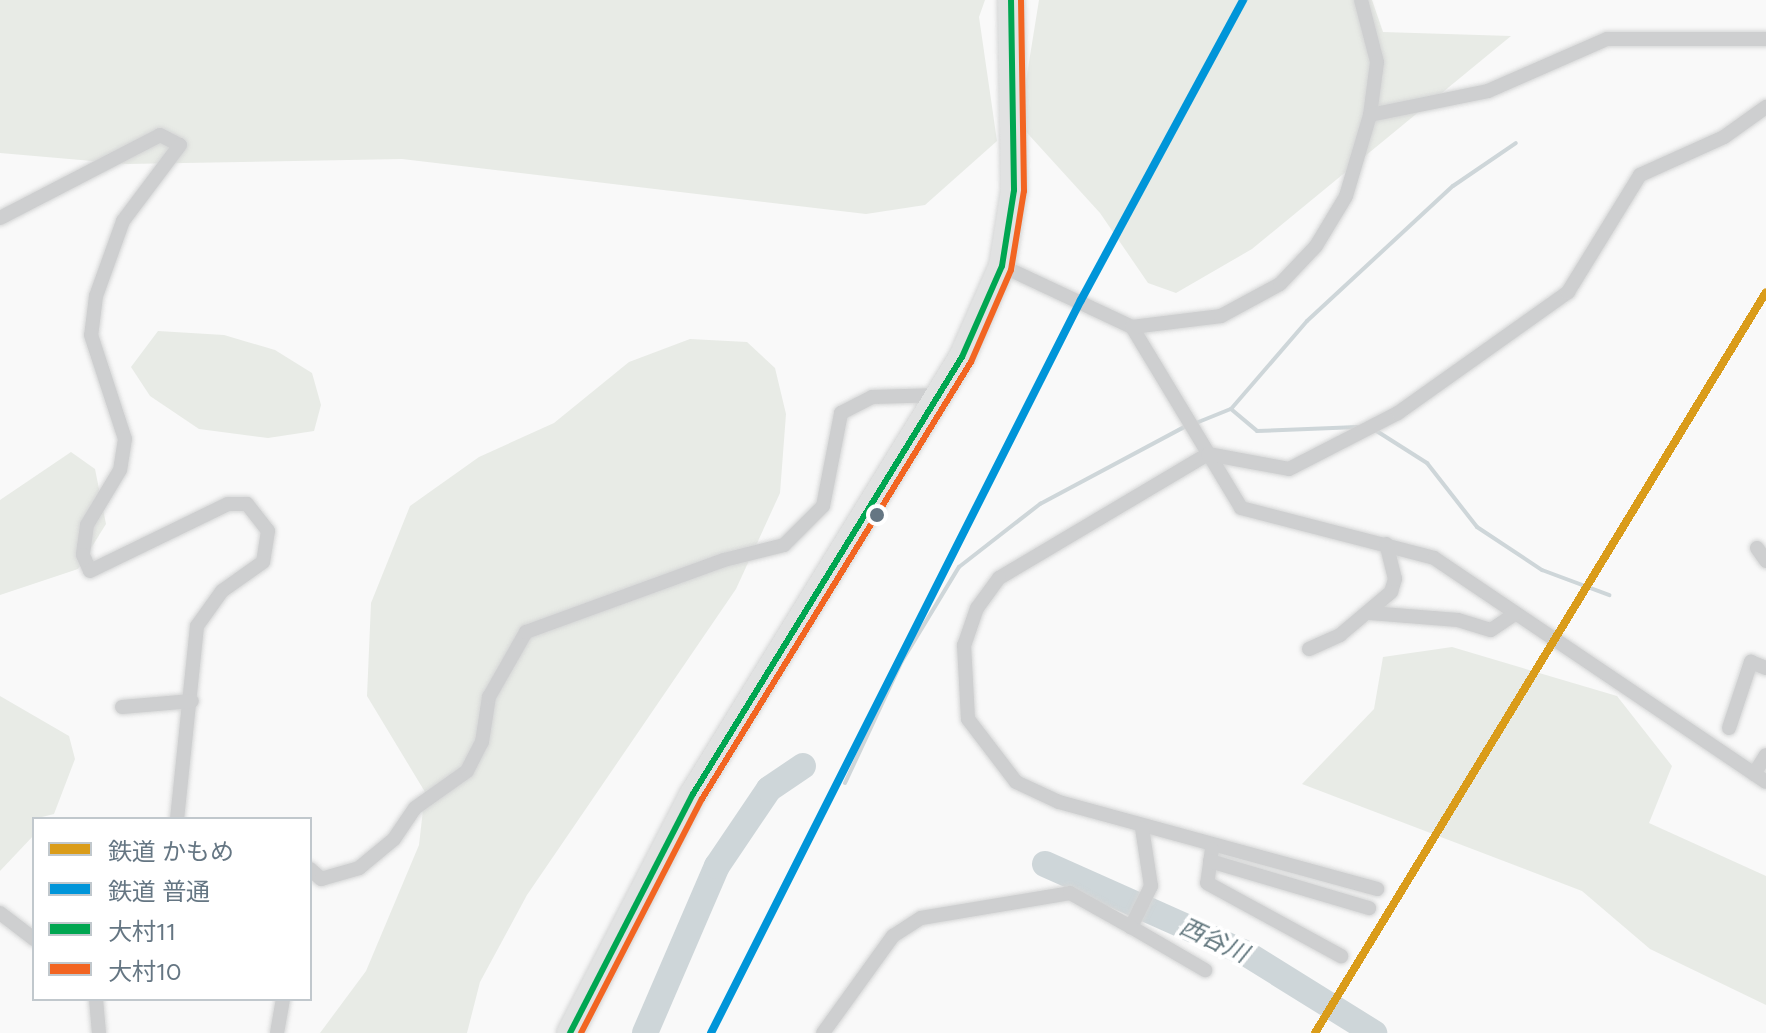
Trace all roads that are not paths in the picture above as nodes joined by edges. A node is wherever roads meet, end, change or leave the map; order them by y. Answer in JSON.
{"nodes":[{"id":1,"x":1011,"y":0,"type":"edge"},
{"id":2,"x":1361,"y":0,"type":"edge"},
{"id":3,"x":1766,"y":39,"type":"edge"},
{"id":4,"x":1766,"y":107,"type":"edge"},
{"id":5,"x":1370,"y":115,"type":"junction"},
{"id":6,"x":0,"y":218,"type":"edge"},
{"id":7,"x":1002,"y":266,"type":"junction"},
{"id":8,"x":1132,"y":327,"type":"junction"},
{"id":9,"x":940,"y":395,"type":"junction"},
{"id":10,"x":1208,"y":454,"type":"junction"},
{"id":11,"x":1386,"y":544,"type":"junction"},
{"id":12,"x":1757,"y":548,"type":"dead end"},
{"id":13,"x":1766,"y":561,"type":"edge"},
{"id":14,"x":1370,"y":613,"type":"junction"},
{"id":15,"x":1515,"y":614,"type":"junction"},
{"id":16,"x":1309,"y":649,"type":"dead end"},
{"id":17,"x":1766,"y":668,"type":"edge"},
{"id":18,"x":192,"y":701,"type":"junction"},
{"id":19,"x":122,"y":707,"type":"dead end"},
{"id":20,"x":1729,"y":728,"type":"dead end"},
{"id":21,"x":1766,"y":755,"type":"edge"},
{"id":22,"x":1760,"y":778,"type":"edge"},
{"id":23,"x":177,"y":817,"type":"edge"},
{"id":24,"x":1142,"y":828,"type":"junction"},
{"id":25,"x":1211,"y":855,"type":"junction"},
{"id":26,"x":312,"y":871,"type":"edge"},
{"id":27,"x":1377,"y":889,"type":"dead end"},
{"id":28,"x":1369,"y":908,"type":"dead end"},
{"id":29,"x":0,"y":913,"type":"edge"},
{"id":30,"x":1132,"y":924,"type":"junction"},
{"id":31,"x":32,"y":937,"type":"edge"},
{"id":32,"x":1341,"y":956,"type":"dead end"},
{"id":33,"x":1205,"y":970,"type":"dead end"},
{"id":34,"x":96,"y":1001,"type":"edge"},
{"id":35,"x":283,"y":1001,"type":"edge"},
{"id":36,"x":99,"y":1033,"type":"edge"},
{"id":37,"x":277,"y":1033,"type":"edge"},
{"id":38,"x":570,"y":1033,"type":"edge"},
{"id":39,"x":823,"y":1033,"type":"edge"}],
"edges":[{"from":1,"to":7,"type":"highway"},
{"from":2,"to":5,"type":"street"},
{"from":3,"to":5,"type":"street"},
{"from":4,"to":10,"type":"street"},
{"from":5,"to":8,"type":"street"},
{"from":6,"to":18,"type":"street"},
{"from":7,"to":8,"type":"street"},
{"from":7,"to":9,"type":"highway"},
{"from":8,"to":10,"type":"street"},
{"from":9,"to":26,"type":"street"},
{"from":9,"to":38,"type":"highway"},
{"from":10,"to":11,"type":"street"},
{"from":10,"to":24,"type":"street"},
{"from":11,"to":14,"type":"street"},
{"from":11,"to":15,"type":"street"},
{"from":12,"to":13,"type":"street"},
{"from":14,"to":15,"type":"street"},
{"from":14,"to":16,"type":"street"},
{"from":15,"to":22,"type":"street"},
{"from":17,"to":20,"type":"street"},
{"from":18,"to":19,"type":"street"},
{"from":18,"to":23,"type":"street"},
{"from":21,"to":22,"type":"street"},
{"from":24,"to":25,"type":"street"},
{"from":24,"to":30,"type":"street"},
{"from":25,"to":27,"type":"street"},
{"from":25,"to":28,"type":"street"},
{"from":25,"to":32,"type":"street"},
{"from":29,"to":31,"type":"street"},
{"from":30,"to":33,"type":"street"},
{"from":30,"to":39,"type":"street"},
{"from":34,"to":36,"type":"street"},
{"from":35,"to":37,"type":"street"}]}
